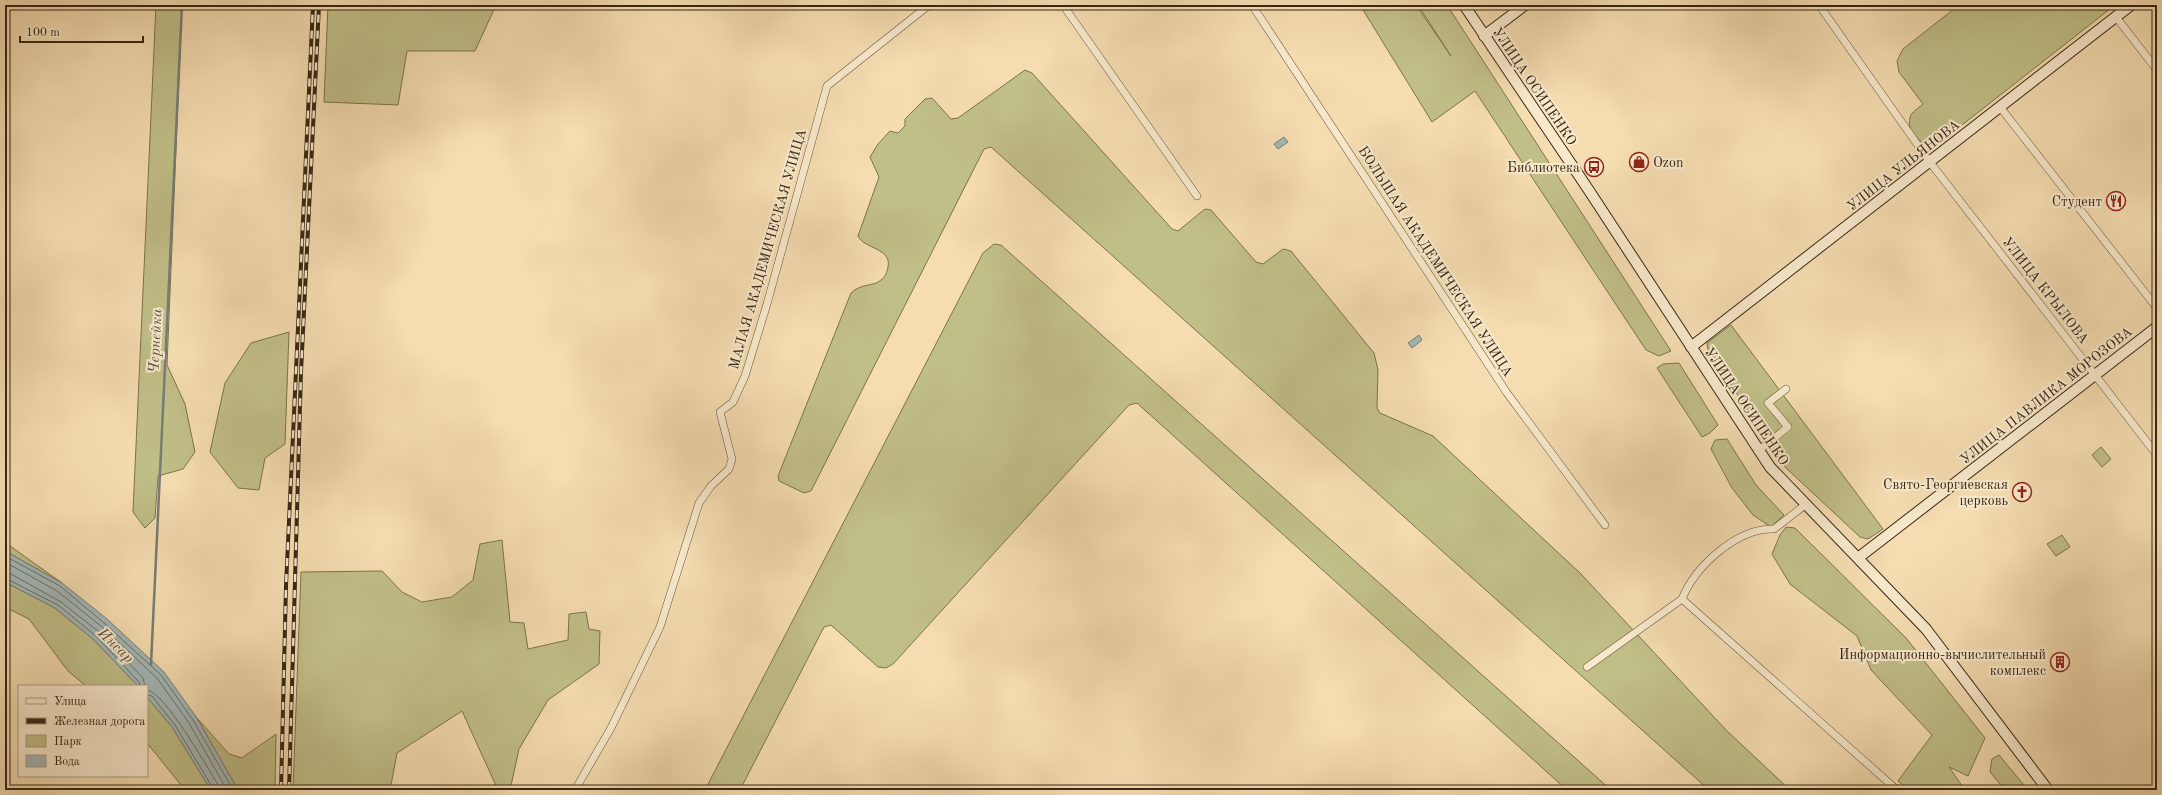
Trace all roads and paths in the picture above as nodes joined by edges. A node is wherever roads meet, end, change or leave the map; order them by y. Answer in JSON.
{"nodes":[{"id":1,"x":929,"y":5,"type":"edge"},
{"id":2,"x":1063,"y":5,"type":"edge"},
{"id":3,"x":1252,"y":5,"type":"edge"},
{"id":4,"x":1464,"y":5,"type":"edge"},
{"id":5,"x":1525,"y":5,"type":"edge"},
{"id":6,"x":1819,"y":5,"type":"edge"},
{"id":7,"x":2131,"y":5,"type":"edge"},
{"id":8,"x":2116,"y":17,"type":"junction"},
{"id":9,"x":1484,"y":36,"type":"junction"},
{"id":10,"x":2157,"y":70,"type":"edge"},
{"id":11,"x":2000,"y":107,"type":"junction"},
{"id":12,"x":1930,"y":162,"type":"junction"},
{"id":13,"x":1197,"y":196,"type":"dead end"},
{"id":14,"x":2157,"y":308,"type":"edge"},
{"id":15,"x":2157,"y":327,"type":"edge"},
{"id":16,"x":1691,"y":346,"type":"junction"},
{"id":17,"x":2096,"y":375,"type":"junction"},
{"id":18,"x":1786,"y":389,"type":"dead end"},
{"id":19,"x":1758,"y":451,"type":"junction"},
{"id":20,"x":2157,"y":455,"type":"edge"},
{"id":21,"x":1804,"y":505,"type":"junction"},
{"id":22,"x":1605,"y":526,"type":"dead end"},
{"id":23,"x":1858,"y":558,"type":"junction"},
{"id":24,"x":1682,"y":599,"type":"junction"},
{"id":25,"x":1587,"y":668,"type":"dead end"},
{"id":26,"x":575,"y":790,"type":"edge"},
{"id":27,"x":1897,"y":790,"type":"edge"},
{"id":28,"x":2048,"y":790,"type":"edge"}],
"edges":[{"from":1,"to":26,"type":"street","name":"МАЛАЯ АКАДЕМИЧЕСКАЯ УЛИЦА"},
{"from":2,"to":13,"type":"street"},
{"from":3,"to":22,"type":"street","name":"БОЛЬШАЯ АКАДЕМИЧЕСКАЯ УЛИЦА"},
{"from":4,"to":9,"type":"main road","name":"УЛИЦА ОСИПЕНКО"},
{"from":5,"to":9,"type":"main road"},
{"from":6,"to":12,"type":"street","name":"УЛИЦА КРЫЛОВА"},
{"from":7,"to":8,"type":"main road","name":"УЛИЦА УЛЬЯНОВА"},
{"from":8,"to":10,"type":"street"},
{"from":8,"to":11,"type":"main road","name":"УЛИЦА УЛЬЯНОВА"},
{"from":9,"to":16,"type":"main road","name":"УЛИЦА ОСИПЕНКО"},
{"from":11,"to":12,"type":"main road","name":"УЛИЦА УЛЬЯНОВА"},
{"from":11,"to":14,"type":"street"},
{"from":12,"to":16,"type":"main road","name":"УЛИЦА УЛЬЯНОВА"},
{"from":12,"to":17,"type":"street","name":"УЛИЦА КРЫЛОВА"},
{"from":15,"to":17,"type":"main road","name":"УЛИЦА ПАВЛИКА МОРОЗОВА"},
{"from":16,"to":19,"type":"main road","name":"УЛИЦА ОСИПЕНКО"},
{"from":17,"to":20,"type":"street","name":"УЛИЦА КРЫЛОВА"},
{"from":17,"to":23,"type":"main road","name":"УЛИЦА ПАВЛИКА МОРОЗОВА"},
{"from":18,"to":19,"type":"street"},
{"from":19,"to":21,"type":"main road","name":"УЛИЦА ОСИПЕНКО"},
{"from":21,"to":23,"type":"main road","name":"УЛИЦА ОСИПЕНКО"},
{"from":21,"to":24,"type":"street"},
{"from":23,"to":28,"type":"main road","name":"УЛИЦА ОСИПЕНКО"},
{"from":24,"to":25,"type":"street"},
{"from":24,"to":27,"type":"street"}]}
